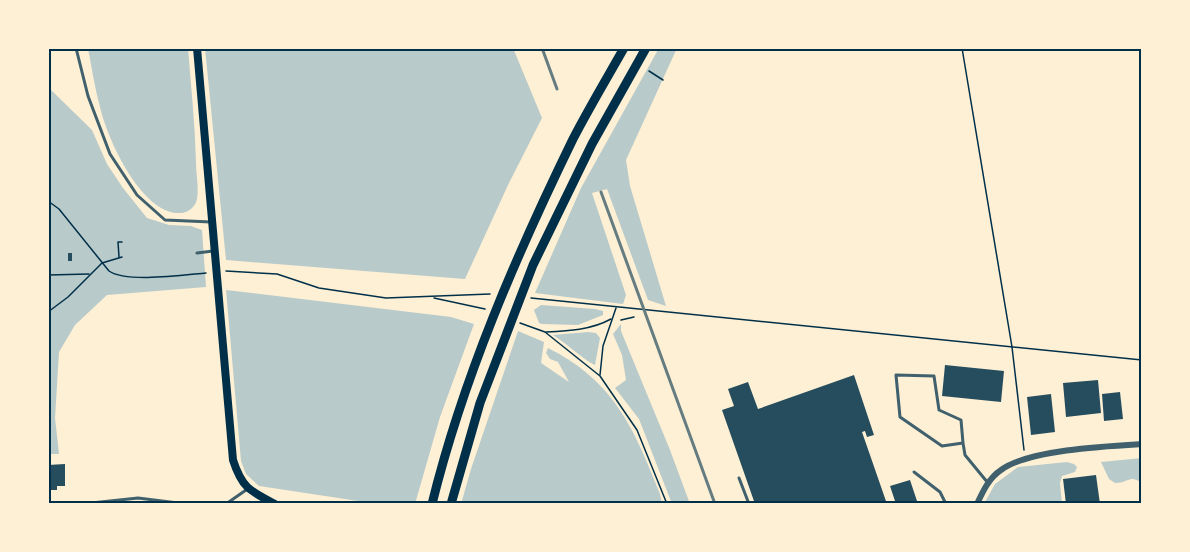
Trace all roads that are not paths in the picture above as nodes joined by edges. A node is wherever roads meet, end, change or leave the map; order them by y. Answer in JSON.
{"nodes":[{"id":1,"x":76,"y":48,"type":"edge"},
{"id":2,"x":197,"y":48,"type":"edge"},
{"id":3,"x":624,"y":48,"type":"edge"},
{"id":4,"x":646,"y":48,"type":"edge"},
{"id":5,"x":211,"y":222,"type":"junction"},
{"id":6,"x":214,"y":251,"type":"junction"},
{"id":7,"x":197,"y":253,"type":"dead end"},
{"id":8,"x":963,"y":443,"type":"junction"},
{"id":9,"x":1142,"y":446,"type":"edge"},
{"id":10,"x":914,"y":472,"type":"dead end"},
{"id":11,"x":739,"y":478,"type":"dead end"},
{"id":12,"x":988,"y":483,"type":"junction"},
{"id":13,"x":248,"y":489,"type":"junction"},
{"id":14,"x":82,"y":504,"type":"edge"},
{"id":15,"x":186,"y":504,"type":"edge"},
{"id":16,"x":226,"y":504,"type":"edge"},
{"id":17,"x":275,"y":504,"type":"edge"},
{"id":18,"x":432,"y":504,"type":"edge"},
{"id":19,"x":451,"y":504,"type":"edge"},
{"id":20,"x":749,"y":504,"type":"edge"},
{"id":21,"x":946,"y":504,"type":"edge"},
{"id":22,"x":977,"y":504,"type":"edge"}],
"edges":[{"from":1,"to":5,"type":"lane"},
{"from":2,"to":5,"type":"main road"},
{"from":3,"to":18,"type":"main road"},
{"from":4,"to":19,"type":"main road"},
{"from":5,"to":6,"type":"main road"},
{"from":6,"to":7,"type":"lane"},
{"from":6,"to":13,"type":"main road"},
{"from":8,"to":8,"type":"lane"},
{"from":8,"to":12,"type":"lane"},
{"from":9,"to":12,"type":"street"},
{"from":10,"to":21,"type":"lane"},
{"from":11,"to":20,"type":"lane"},
{"from":12,"to":22,"type":"street"},
{"from":13,"to":16,"type":"lane"},
{"from":13,"to":17,"type":"main road"},
{"from":14,"to":15,"type":"lane"}]}
